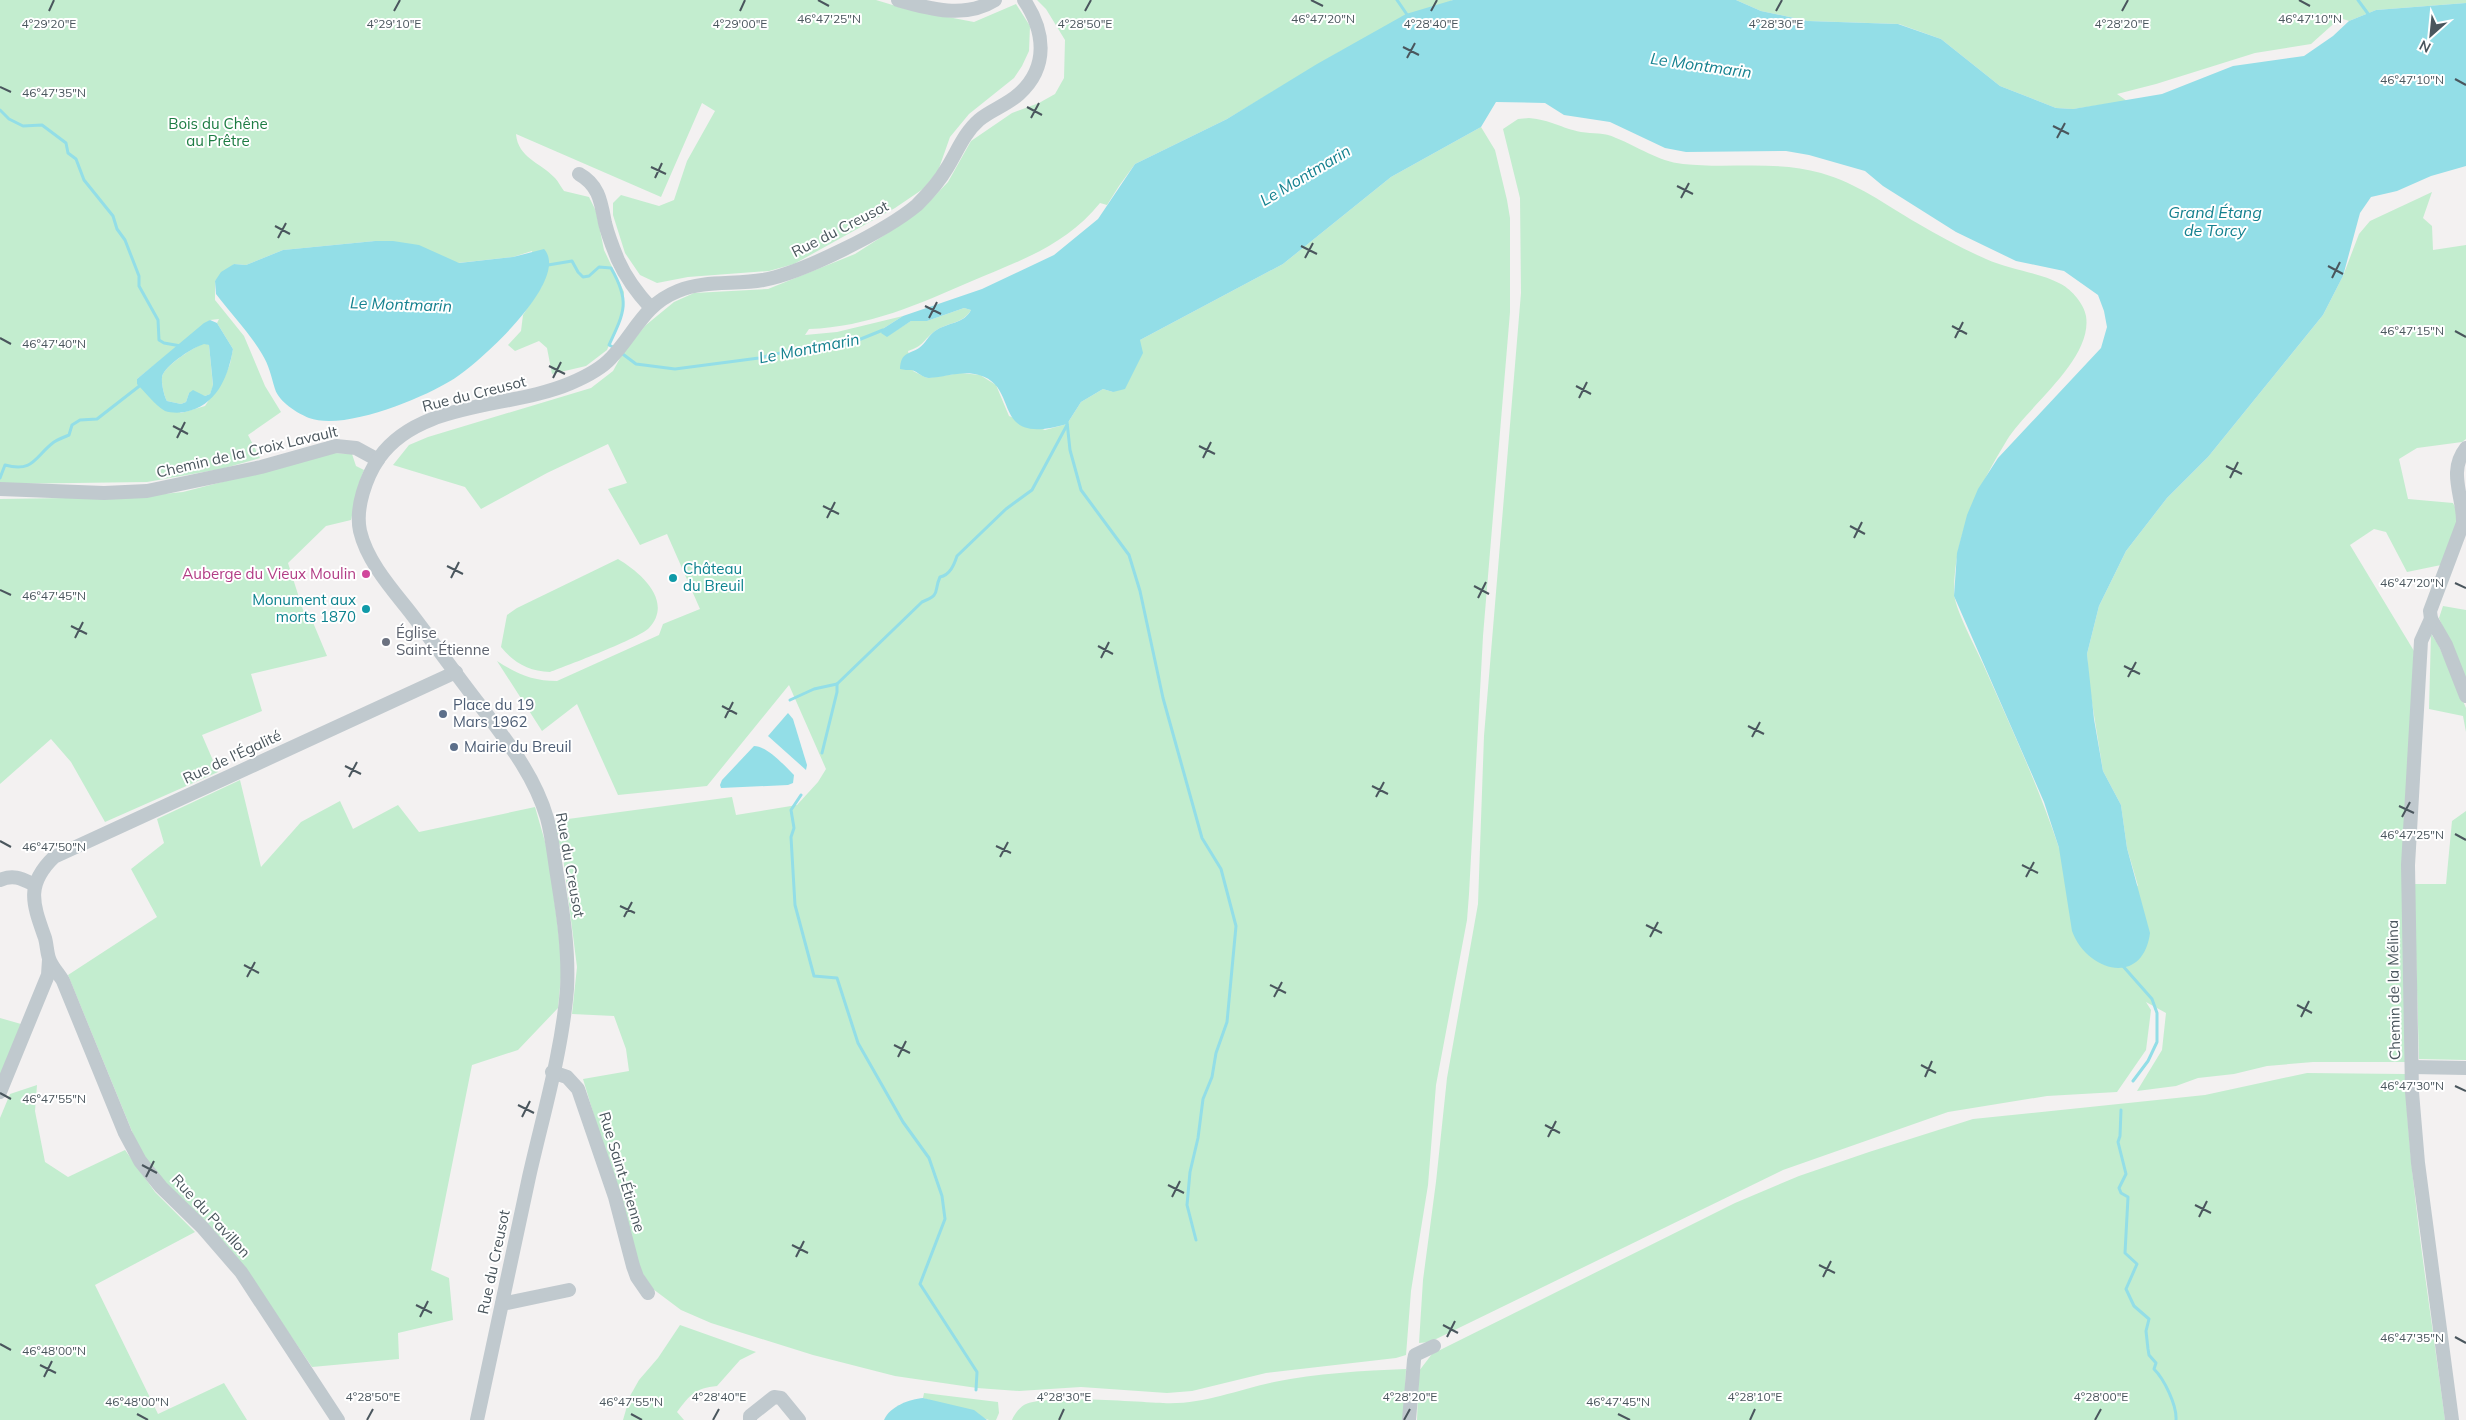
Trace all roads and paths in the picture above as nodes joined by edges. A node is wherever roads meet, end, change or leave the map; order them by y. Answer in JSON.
{"nodes":[{"id":1,"x":898,"y":0,"type":"edge"},
{"id":2,"x":995,"y":0,"type":"edge"},
{"id":3,"x":1024,"y":0,"type":"edge"},
{"id":4,"x":579,"y":174,"type":"dead end"},
{"id":5,"x":651,"y":308,"type":"junction"},
{"id":6,"x":2466,"y":448,"type":"edge"},
{"id":7,"x":378,"y":460,"type":"junction"},
{"id":8,"x":2,"y":489,"type":"edge"},
{"id":9,"x":2431,"y":619,"type":"junction"},
{"id":10,"x":456,"y":672,"type":"junction"},
{"id":11,"x":2466,"y":696,"type":"edge"},
{"id":12,"x":0,"y":880,"type":"edge"},
{"id":13,"x":35,"y":885,"type":"junction"},
{"id":14,"x":49,"y":960,"type":"junction"},
{"id":15,"x":2412,"y":1067,"type":"junction"},
{"id":16,"x":2466,"y":1068,"type":"edge"},
{"id":17,"x":552,"y":1072,"type":"junction"},
{"id":18,"x":0,"y":1092,"type":"edge"},
{"id":19,"x":569,"y":1290,"type":"dead end"},
{"id":20,"x":648,"y":1293,"type":"dead end"},
{"id":21,"x":502,"y":1304,"type":"junction"},
{"id":22,"x":1434,"y":1346,"type":"dead end"},
{"id":23,"x":338,"y":1420,"type":"edge"},
{"id":24,"x":476,"y":1420,"type":"edge"},
{"id":25,"x":750,"y":1420,"type":"edge"},
{"id":26,"x":799,"y":1420,"type":"edge"},
{"id":27,"x":1409,"y":1420,"type":"edge"},
{"id":28,"x":2452,"y":1420,"type":"edge"}],
"edges":[{"from":1,"to":2,"type":"street"},
{"from":3,"to":5,"type":"street","name":"Rue du Creusot"},
{"from":4,"to":5,"type":"street"},
{"from":5,"to":7,"type":"street","name":"Rue du Creusot"},
{"from":6,"to":9,"type":"street","name":"Chemin de la Mélina"},
{"from":7,"to":8,"type":"street","name":"Chemin de la Croix Lavault"},
{"from":7,"to":10,"type":"street","name":"Rue du Creusot"},
{"from":9,"to":11,"type":"street"},
{"from":9,"to":15,"type":"street","name":"Chemin de la Mélina"},
{"from":10,"to":13,"type":"street","name":"Rue de l'Égalité"},
{"from":10,"to":17,"type":"street","name":"Rue du Creusot"},
{"from":12,"to":13,"type":"street"},
{"from":13,"to":14,"type":"street","name":"Rue du Pavillon"},
{"from":14,"to":18,"type":"street"},
{"from":14,"to":23,"type":"street","name":"Rue du Pavillon"},
{"from":15,"to":16,"type":"street"},
{"from":15,"to":28,"type":"street","name":"Chemin de la Mélina"},
{"from":17,"to":20,"type":"street","name":"Rue Saint-Étienne"},
{"from":17,"to":21,"type":"street","name":"Rue du Creusot"},
{"from":19,"to":21,"type":"street"},
{"from":21,"to":24,"type":"street","name":"Rue du Creusot"},
{"from":22,"to":27,"type":"street"},
{"from":25,"to":26,"type":"street"}]}
